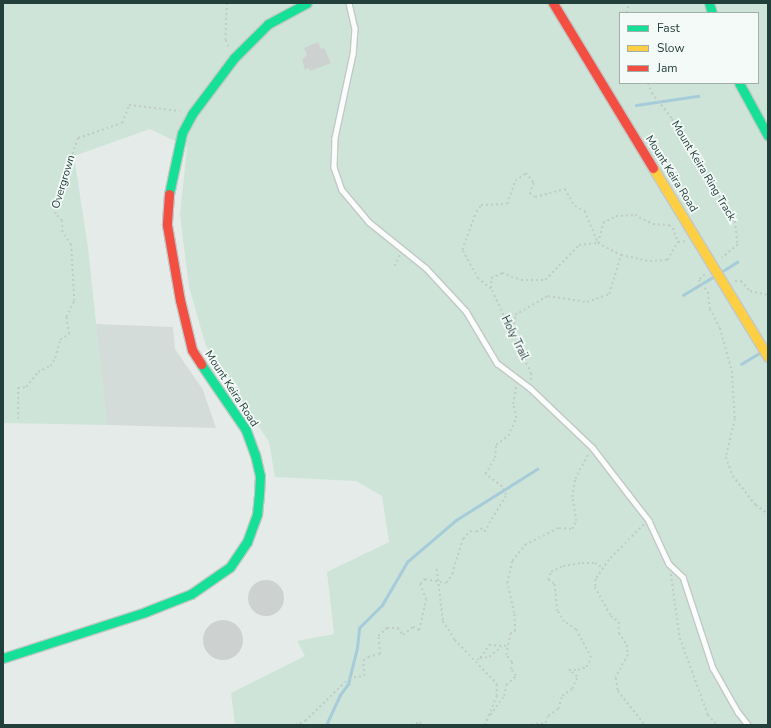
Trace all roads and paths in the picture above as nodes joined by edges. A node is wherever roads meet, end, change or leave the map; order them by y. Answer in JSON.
{"nodes":[{"id":1,"x":227,"y":3,"type":"edge"},
{"id":2,"x":307,"y":3,"type":"edge"},
{"id":3,"x":349,"y":3,"type":"edge"},
{"id":4,"x":553,"y":3,"type":"edge"},
{"id":5,"x":234,"y":58,"type":"junction"},
{"id":6,"x":648,"y":84,"type":"edge"},
{"id":7,"x":740,"y":84,"type":"edge"},
{"id":8,"x":192,"y":114,"type":"junction"},
{"id":9,"x":768,"y":136,"type":"edge"},
{"id":10,"x":697,"y":239,"type":"junction"},
{"id":11,"x":678,"y":242,"type":"junction"},
{"id":12,"x":598,"y":243,"type":"junction"},
{"id":13,"x":402,"y":250,"type":"junction"},
{"id":14,"x":621,"y":255,"type":"junction"},
{"id":15,"x":394,"y":266,"type":"dead end"},
{"id":16,"x":719,"y":274,"type":"junction"},
{"id":17,"x":491,"y":289,"type":"junction"},
{"id":18,"x":768,"y":295,"type":"edge"},
{"id":19,"x":512,"y":334,"type":"junction"},
{"id":20,"x":765,"y":352,"type":"edge"},
{"id":21,"x":518,"y":379,"type":"junction"},
{"id":22,"x":530,"y":388,"type":"junction"},
{"id":23,"x":18,"y":419,"type":"dead end"},
{"id":24,"x":593,"y":448,"type":"junction"},
{"id":25,"x":768,"y":514,"type":"edge"},
{"id":26,"x":649,"y":521,"type":"junction"},
{"id":27,"x":669,"y":564,"type":"junction"},
{"id":28,"x":603,"y":568,"type":"junction"},
{"id":29,"x":437,"y":569,"type":"dead end"},
{"id":30,"x":438,"y":583,"type":"junction"},
{"id":31,"x":501,"y":646,"type":"junction"},
{"id":32,"x":507,"y":646,"type":"junction"},
{"id":33,"x":3,"y":658,"type":"edge"},
{"id":34,"x":480,"y":658,"type":"junction"},
{"id":35,"x":476,"y":660,"type":"junction"},
{"id":36,"x":490,"y":715,"type":"junction"},
{"id":37,"x":305,"y":721,"type":"junction"},
{"id":38,"x":544,"y":724,"type":"edge"},
{"id":39,"x":295,"y":725,"type":"edge"},
{"id":40,"x":304,"y":725,"type":"edge"},
{"id":41,"x":411,"y":725,"type":"edge"},
{"id":42,"x":422,"y":725,"type":"edge"},
{"id":43,"x":485,"y":725,"type":"edge"},
{"id":44,"x":526,"y":725,"type":"edge"},
{"id":45,"x":645,"y":725,"type":"edge"},
{"id":46,"x":717,"y":725,"type":"edge"},
{"id":47,"x":748,"y":725,"type":"edge"}],
"edges":[{"from":1,"to":5,"type":"path"},
{"from":2,"to":5,"type":"main road","name":"Mount Keira Road"},
{"from":3,"to":13,"type":"lane"},
{"from":4,"to":10,"type":"main road","name":"Mount Keira Road"},
{"from":5,"to":8,"type":"main road","name":"Mount Keira Road"},
{"from":6,"to":16,"type":"path","name":"Mount Keira Ring Track"},
{"from":7,"to":9,"type":"main road"},
{"from":8,"to":23,"type":"path","name":"Overgrown"},
{"from":8,"to":33,"type":"main road","name":"Mount Keira Road"},
{"from":10,"to":11,"type":"path"},
{"from":10,"to":16,"type":"main road","name":"Mount Keira Road"},
{"from":11,"to":12,"type":"path"},
{"from":11,"to":14,"type":"path"},
{"from":12,"to":14,"type":"path"},
{"from":12,"to":17,"type":"path"},
{"from":12,"to":17,"type":"path","name":"Holy Trail"},
{"from":13,"to":15,"type":"path"},
{"from":13,"to":21,"type":"lane"},
{"from":14,"to":19,"type":"path"},
{"from":16,"to":18,"type":"path"},
{"from":16,"to":20,"type":"main road","name":"Mount Keira Road"},
{"from":16,"to":25,"type":"path","name":"Mount Keira Ring Track"},
{"from":17,"to":19,"type":"path","name":"Holy Trail"},
{"from":19,"to":22,"type":"path","name":"Holy Trail"},
{"from":21,"to":22,"type":"lane"},
{"from":21,"to":30,"type":"path"},
{"from":22,"to":24,"type":"lane"},
{"from":24,"to":26,"type":"lane"},
{"from":24,"to":32,"type":"path"},
{"from":26,"to":27,"type":"lane"},
{"from":26,"to":28,"type":"path"},
{"from":27,"to":46,"type":"path"},
{"from":27,"to":47,"type":"lane"},
{"from":28,"to":38,"type":"path"},
{"from":28,"to":45,"type":"path"},
{"from":29,"to":30,"type":"path"},
{"from":30,"to":35,"type":"path"},
{"from":30,"to":37,"type":"path"},
{"from":31,"to":32,"type":"path"},
{"from":31,"to":34,"type":"path"},
{"from":31,"to":34,"type":"path"},
{"from":32,"to":36,"type":"path"},
{"from":34,"to":35,"type":"path"},
{"from":35,"to":36,"type":"path"},
{"from":36,"to":43,"type":"path"},
{"from":37,"to":39,"type":"path"},
{"from":37,"to":40,"type":"path"},
{"from":38,"to":44,"type":"path"},
{"from":41,"to":42,"type":"path"}]}
